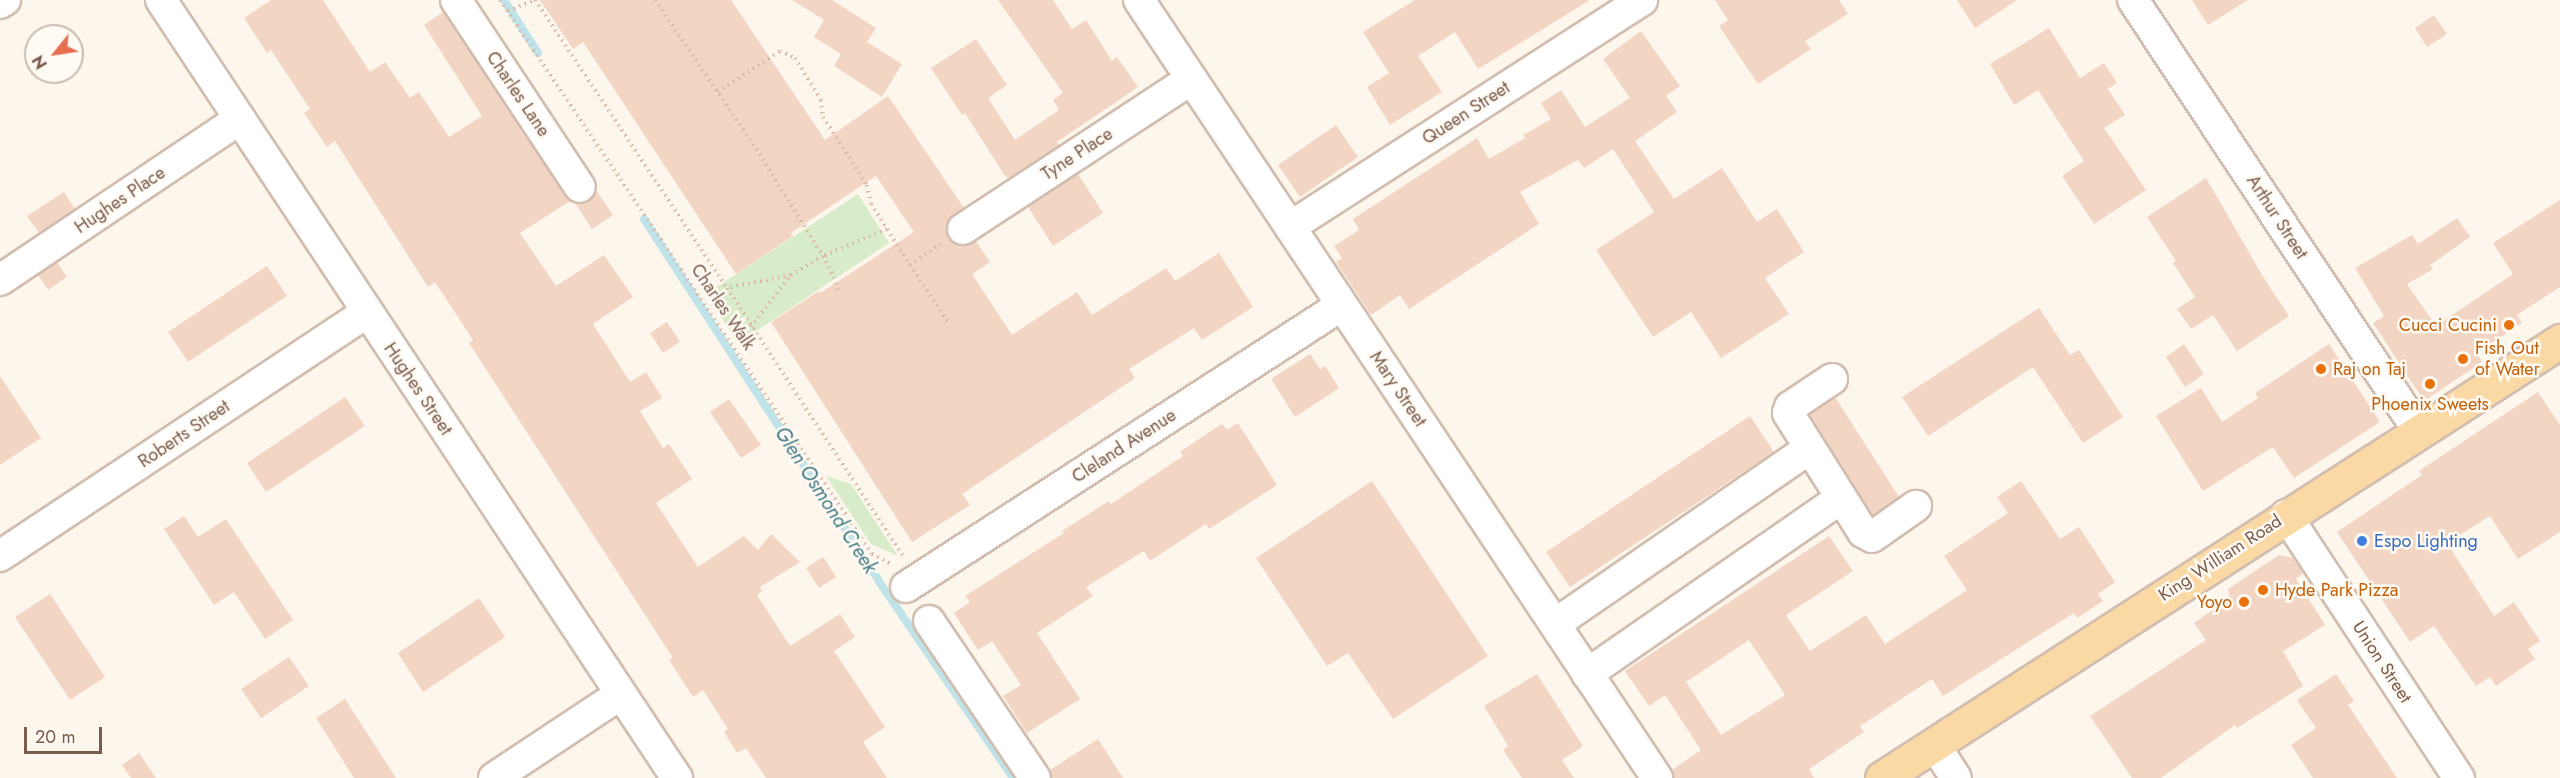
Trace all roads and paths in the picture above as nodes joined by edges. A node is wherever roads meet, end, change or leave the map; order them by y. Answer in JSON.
{"nodes":[{"id":1,"x":5,"y":0,"type":"edge"},
{"id":2,"x":160,"y":0,"type":"edge"},
{"id":3,"x":456,"y":0,"type":"edge"},
{"id":4,"x":500,"y":0,"type":"edge"},
{"id":5,"x":535,"y":0,"type":"edge"},
{"id":6,"x":655,"y":0,"type":"edge"},
{"id":7,"x":1139,"y":0,"type":"edge"},
{"id":8,"x":1642,"y":0,"type":"edge"},
{"id":9,"x":2133,"y":0,"type":"edge"},
{"id":10,"x":0,"y":3,"type":"edge"},
{"id":11,"x":508,"y":11,"type":"junction"},
{"id":12,"x":1191,"y":79,"type":"junction"},
{"id":13,"x":718,"y":92,"type":"junction"},
{"id":14,"x":240,"y":119,"type":"junction"},
{"id":15,"x":580,"y":187,"type":"dead end"},
{"id":16,"x":1290,"y":227,"type":"junction"},
{"id":17,"x":887,"y":229,"type":"junction"},
{"id":18,"x":963,"y":229,"type":"joint"},
{"id":19,"x":823,"y":256,"type":"junction"},
{"id":20,"x":910,"y":265,"type":"junction"},
{"id":21,"x":791,"y":276,"type":"junction"},
{"id":22,"x":0,"y":280,"type":"edge"},
{"id":23,"x":727,"y":288,"type":"junction"},
{"id":24,"x":838,"y":292,"type":"dead end"},
{"id":25,"x":1342,"y":305,"type":"junction"},
{"id":26,"x":368,"y":312,"type":"junction"},
{"id":27,"x":950,"y":325,"type":"dead end"},
{"id":28,"x":751,"y":327,"type":"junction"},
{"id":29,"x":2560,"y":341,"type":"edge"},
{"id":30,"x":1832,"y":379,"type":"dead end"},
{"id":31,"x":2420,"y":433,"type":"junction"},
{"id":32,"x":1809,"y":449,"type":"junction"},
{"id":33,"x":1841,"y":498,"type":"junction"},
{"id":34,"x":1917,"y":506,"type":"dead end"},
{"id":35,"x":2286,"y":515,"type":"junction"},
{"id":36,"x":0,"y":556,"type":"edge"},
{"id":37,"x":907,"y":575,"type":"junction"},
{"id":38,"x":929,"y":621,"type":"dead end"},
{"id":39,"x":1555,"y":624,"type":"junction"},
{"id":40,"x":1587,"y":674,"type":"junction"},
{"id":41,"x":621,"y":694,"type":"junction"},
{"id":42,"x":1934,"y":744,"type":"junction"},
{"id":43,"x":494,"y":778,"type":"edge"},
{"id":44,"x":677,"y":778,"type":"edge"},
{"id":45,"x":1035,"y":778,"type":"edge"},
{"id":46,"x":1657,"y":778,"type":"edge"},
{"id":47,"x":1882,"y":778,"type":"edge"},
{"id":48,"x":1956,"y":778,"type":"edge"},
{"id":49,"x":2459,"y":778,"type":"edge"}],
"edges":[{"from":1,"to":10,"type":"street"},
{"from":2,"to":14,"type":"street","name":"Hughes Street"},
{"from":3,"to":15,"type":"street","name":"Charles Lane"},
{"from":4,"to":11,"type":"path","name":"Charles Walk"},
{"from":5,"to":11,"type":"path"},
{"from":5,"to":23,"type":"path"},
{"from":6,"to":13,"type":"path"},
{"from":7,"to":12,"type":"street","name":"Mary Street"},
{"from":8,"to":16,"type":"street","name":"Queen Street"},
{"from":9,"to":31,"type":"street","name":"Arthur Street"},
{"from":11,"to":37,"type":"path","name":"Charles Walk"},
{"from":12,"to":16,"type":"street","name":"Mary Street"},
{"from":12,"to":18,"type":"street","name":"Tyne Place"},
{"from":13,"to":17,"type":"path"},
{"from":13,"to":19,"type":"path"},
{"from":14,"to":22,"type":"street","name":"Hughes Place"},
{"from":14,"to":26,"type":"street","name":"Hughes Street"},
{"from":16,"to":25,"type":"street","name":"Mary Street"},
{"from":17,"to":19,"type":"path"},
{"from":17,"to":20,"type":"path"},
{"from":18,"to":20,"type":"path"},
{"from":19,"to":21,"type":"path"},
{"from":19,"to":24,"type":"path"},
{"from":20,"to":27,"type":"path"},
{"from":21,"to":23,"type":"path"},
{"from":21,"to":28,"type":"path"},
{"from":23,"to":28,"type":"path"},
{"from":25,"to":37,"type":"street","name":"Cleland Avenue"},
{"from":25,"to":39,"type":"street","name":"Mary Street"},
{"from":26,"to":36,"type":"street","name":"Roberts Street"},
{"from":26,"to":41,"type":"street","name":"Hughes Street"},
{"from":28,"to":37,"type":"path"},
{"from":29,"to":31,"type":"main road","name":"King William Road"},
{"from":30,"to":32,"type":"street"},
{"from":31,"to":35,"type":"main road","name":"King William Road"},
{"from":32,"to":33,"type":"street"},
{"from":32,"to":39,"type":"street"},
{"from":33,"to":34,"type":"street"},
{"from":33,"to":40,"type":"street"},
{"from":35,"to":42,"type":"main road","name":"King William Road"},
{"from":35,"to":49,"type":"street","name":"Union Street"},
{"from":38,"to":45,"type":"street"},
{"from":39,"to":40,"type":"street","name":"Mary Street"},
{"from":40,"to":46,"type":"street","name":"Mary Street"},
{"from":41,"to":43,"type":"street"},
{"from":41,"to":44,"type":"street","name":"Hughes Street"},
{"from":42,"to":47,"type":"main road","name":"King William Road"},
{"from":42,"to":48,"type":"street"}]}
